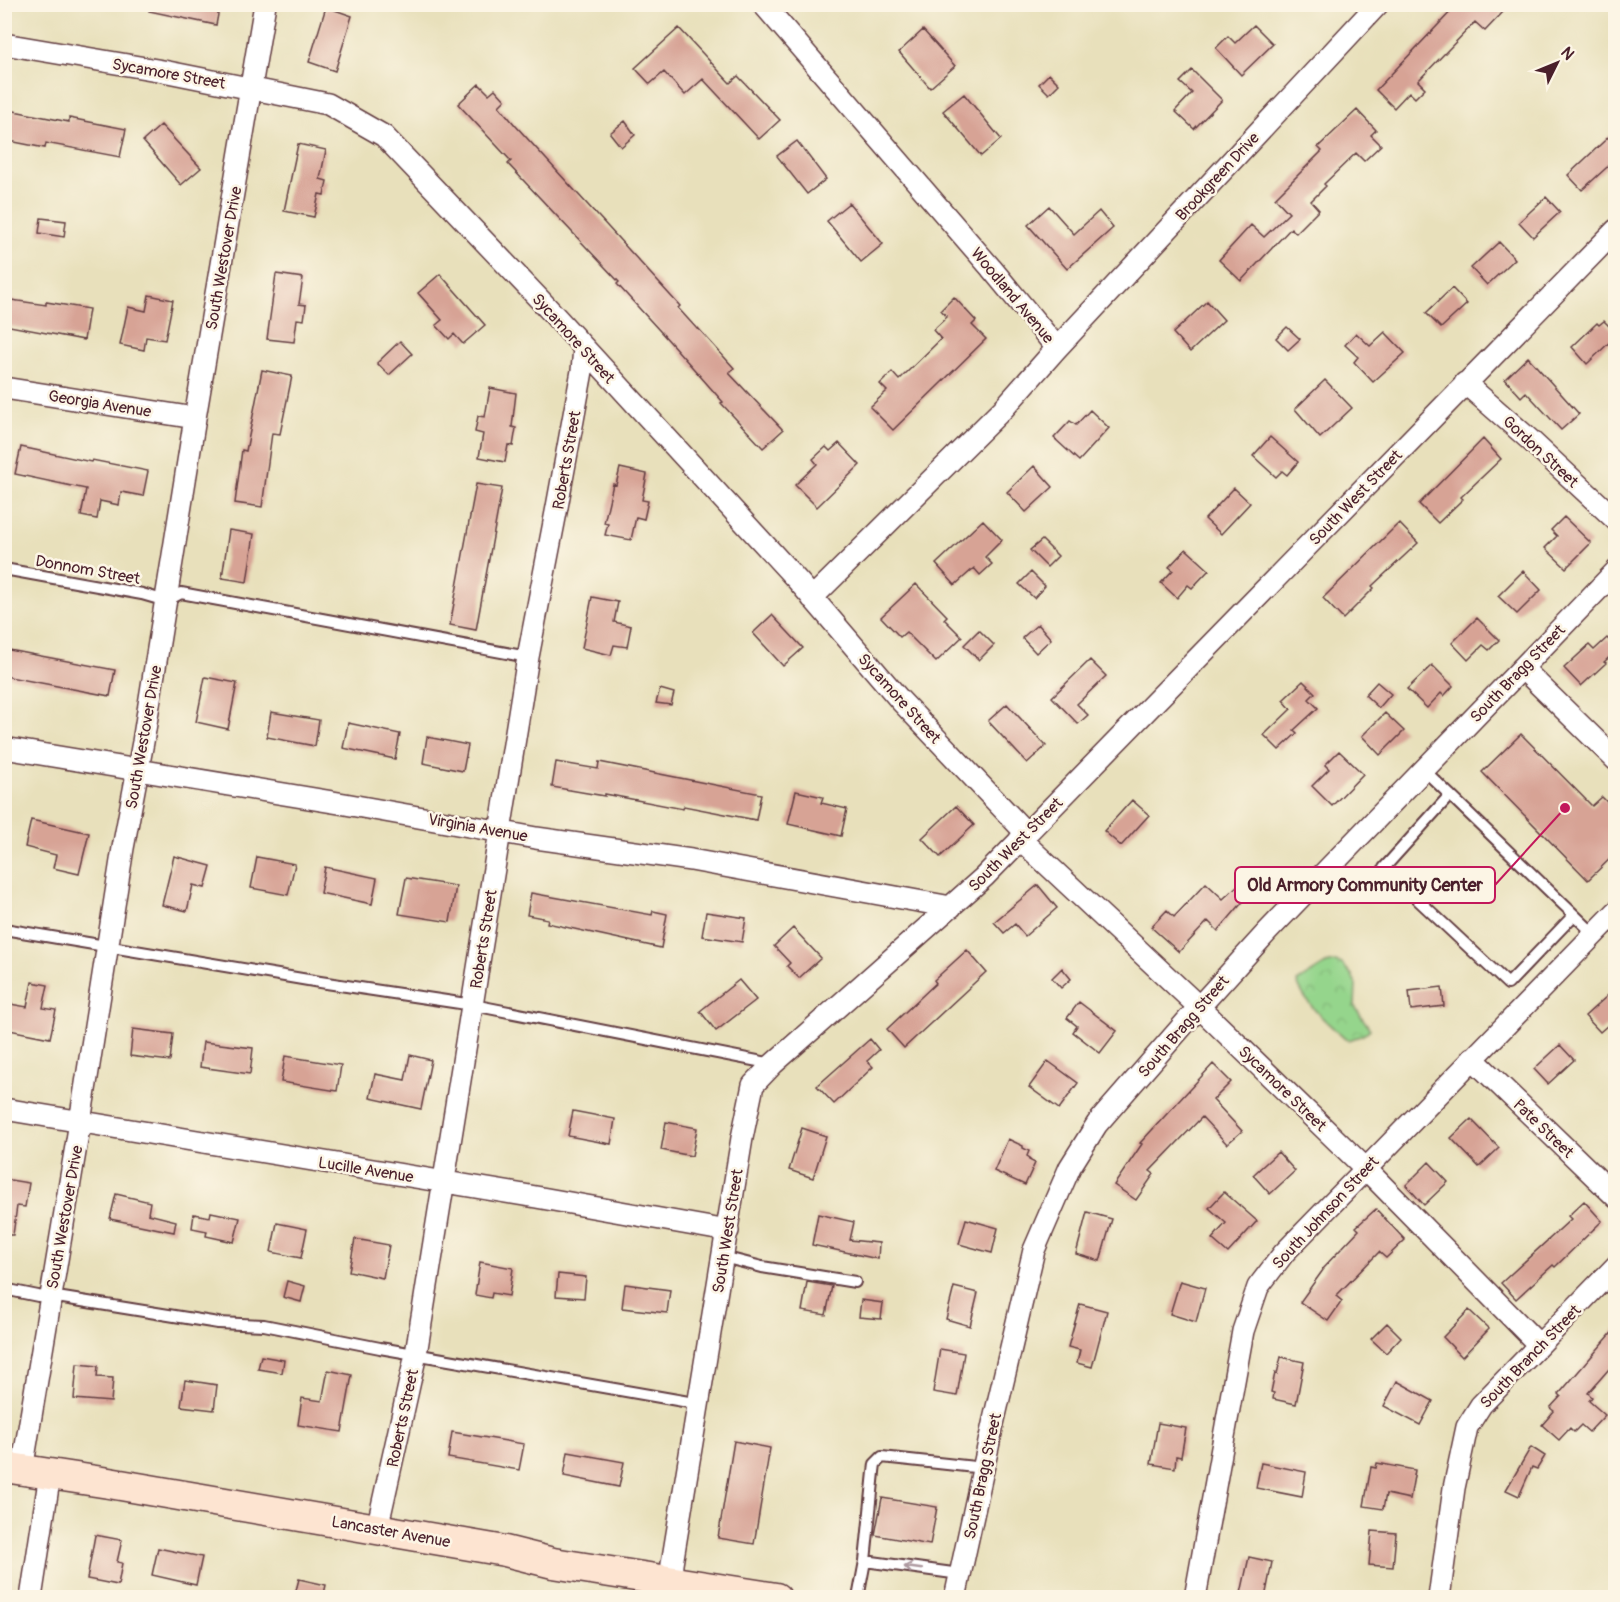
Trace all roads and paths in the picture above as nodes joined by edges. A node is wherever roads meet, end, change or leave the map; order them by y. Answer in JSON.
{"nodes":[{"id":1,"x":265,"y":4,"type":"edge"},
{"id":2,"x":763,"y":4,"type":"edge"},
{"id":3,"x":1378,"y":4,"type":"edge"},
{"id":4,"x":4,"y":44,"type":"edge"},
{"id":5,"x":252,"y":88,"type":"junction"},
{"id":6,"x":1616,"y":230,"type":"edge"},
{"id":7,"x":584,"y":348,"type":"junction"},
{"id":8,"x":1057,"y":348,"type":"junction"},
{"id":9,"x":1466,"y":383,"type":"junction"},
{"id":10,"x":4,"y":388,"type":"edge"},
{"id":11,"x":195,"y":418,"type":"junction"},
{"id":12,"x":1616,"y":520,"type":"edge"},
{"id":13,"x":4,"y":569,"type":"edge"},
{"id":14,"x":1616,"y":571,"type":"edge"},
{"id":15,"x":812,"y":598,"type":"junction"},
{"id":16,"x":166,"y":601,"type":"junction"},
{"id":17,"x":528,"y":657,"type":"junction"},
{"id":18,"x":1522,"y":668,"type":"junction"},
{"id":19,"x":4,"y":748,"type":"edge"},
{"id":20,"x":1616,"y":760,"type":"edge"},
{"id":21,"x":1424,"y":770,"type":"junction"},
{"id":22,"x":137,"y":771,"type":"junction"},
{"id":23,"x":1450,"y":795,"type":"junction"},
{"id":24,"x":500,"y":831,"type":"junction"},
{"id":25,"x":1023,"y":836,"type":"junction"},
{"id":26,"x":951,"y":907,"type":"junction"},
{"id":27,"x":1616,"y":912,"type":"edge"},
{"id":28,"x":1574,"y":915,"type":"junction"},
{"id":29,"x":4,"y":929,"type":"edge"},
{"id":30,"x":1594,"y":934,"type":"junction"},
{"id":31,"x":107,"y":946,"type":"junction"},
{"id":32,"x":473,"y":1005,"type":"junction"},
{"id":33,"x":1199,"y":1007,"type":"junction"},
{"id":34,"x":1472,"y":1058,"type":"junction"},
{"id":35,"x":773,"y":1064,"type":"junction"},
{"id":36,"x":4,"y":1109,"type":"edge"},
{"id":37,"x":80,"y":1122,"type":"junction"},
{"id":38,"x":1365,"y":1168,"type":"junction"},
{"id":39,"x":442,"y":1182,"type":"junction"},
{"id":40,"x":1616,"y":1197,"type":"edge"},
{"id":41,"x":728,"y":1231,"type":"junction"},
{"id":42,"x":723,"y":1257,"type":"junction"},
{"id":43,"x":1616,"y":1266,"type":"edge"},
{"id":44,"x":855,"y":1282,"type":"dead end"},
{"id":45,"x":4,"y":1289,"type":"edge"},
{"id":46,"x":49,"y":1297,"type":"junction"},
{"id":47,"x":1539,"y":1345,"type":"junction"},
{"id":48,"x":416,"y":1354,"type":"junction"},
{"id":49,"x":700,"y":1404,"type":"junction"},
{"id":50,"x":984,"y":1468,"type":"junction"},
{"id":51,"x":25,"y":1470,"type":"edge"},
{"id":52,"x":377,"y":1529,"type":"junction"},
{"id":53,"x":865,"y":1561,"type":"junction"},
{"id":54,"x":960,"y":1574,"type":"junction"},
{"id":55,"x":671,"y":1581,"type":"junction"},
{"id":56,"x":709,"y":1593,"type":"edge"},
{"id":57,"x":32,"y":1598,"type":"edge"},
{"id":58,"x":776,"y":1598,"type":"edge"},
{"id":59,"x":858,"y":1598,"type":"edge"},
{"id":60,"x":955,"y":1598,"type":"edge"},
{"id":61,"x":1195,"y":1598,"type":"edge"},
{"id":62,"x":1439,"y":1598,"type":"edge"}],
"edges":[{"from":1,"to":5,"type":"street","name":"South Westover Drive"},
{"from":2,"to":8,"type":"street","name":"Woodland Avenue"},
{"from":3,"to":8,"type":"street","name":"Brookgreen Drive"},
{"from":4,"to":5,"type":"street","name":"Sycamore Street"},
{"from":5,"to":7,"type":"street","name":"Sycamore Street"},
{"from":5,"to":11,"type":"street","name":"South Westover Drive"},
{"from":6,"to":9,"type":"street","name":"South West Street"},
{"from":7,"to":15,"type":"street","name":"Sycamore Street"},
{"from":7,"to":17,"type":"street","name":"Roberts Street"},
{"from":8,"to":15,"type":"street","name":"Woodland Avenue"},
{"from":9,"to":12,"type":"street","name":"Gordon Street"},
{"from":9,"to":25,"type":"street","name":"South West Street"},
{"from":10,"to":11,"type":"street","name":"Georgia Avenue"},
{"from":11,"to":16,"type":"street","name":"South Westover Drive"},
{"from":13,"to":16,"type":"lane","name":"Donnom Street"},
{"from":14,"to":18,"type":"street","name":"South Bragg Street"},
{"from":15,"to":25,"type":"street","name":"Sycamore Street"},
{"from":16,"to":17,"type":"lane"},
{"from":16,"to":22,"type":"street","name":"South Westover Drive"},
{"from":17,"to":24,"type":"street","name":"Roberts Street"},
{"from":18,"to":20,"type":"street"},
{"from":18,"to":21,"type":"street","name":"South Bragg Street"},
{"from":19,"to":22,"type":"street","name":"Virginia Avenue"},
{"from":21,"to":23,"type":"lane"},
{"from":21,"to":33,"type":"street","name":"South Bragg Street"},
{"from":22,"to":24,"type":"street","name":"Virginia Avenue"},
{"from":22,"to":31,"type":"street","name":"South Westover Drive"},
{"from":23,"to":28,"type":"lane"},
{"from":23,"to":28,"type":"lane"},
{"from":24,"to":26,"type":"street","name":"Virginia Avenue"},
{"from":24,"to":32,"type":"street","name":"Roberts Street"},
{"from":25,"to":26,"type":"street","name":"South West Street"},
{"from":25,"to":33,"type":"street","name":"Sycamore Street"},
{"from":26,"to":35,"type":"street","name":"South West Street"},
{"from":27,"to":30,"type":"street","name":"South Johnson Street"},
{"from":28,"to":30,"type":"lane"},
{"from":29,"to":31,"type":"lane"},
{"from":30,"to":34,"type":"street","name":"South Johnson Street"},
{"from":31,"to":32,"type":"lane"},
{"from":31,"to":37,"type":"street","name":"South Westover Drive"},
{"from":32,"to":35,"type":"lane"},
{"from":32,"to":39,"type":"street","name":"Roberts Street"},
{"from":33,"to":38,"type":"street","name":"Sycamore Street"},
{"from":33,"to":50,"type":"street","name":"South Bragg Street"},
{"from":34,"to":38,"type":"street","name":"South Johnson Street"},
{"from":34,"to":40,"type":"street","name":"Pate Street"},
{"from":35,"to":41,"type":"street","name":"South West Street"},
{"from":36,"to":37,"type":"street","name":"Lucille Avenue"},
{"from":37,"to":39,"type":"street","name":"Lucille Avenue"},
{"from":37,"to":46,"type":"street","name":"South Westover Drive"},
{"from":38,"to":47,"type":"street","name":"Sycamore Street"},
{"from":38,"to":61,"type":"street","name":"South Johnson Street"},
{"from":39,"to":41,"type":"street","name":"Lucille Avenue"},
{"from":39,"to":48,"type":"street","name":"Roberts Street"},
{"from":41,"to":42,"type":"street","name":"South West Street"},
{"from":42,"to":44,"type":"lane"},
{"from":42,"to":49,"type":"street","name":"South West Street"},
{"from":43,"to":47,"type":"street","name":"South Branch Street"},
{"from":45,"to":46,"type":"lane"},
{"from":46,"to":48,"type":"lane"},
{"from":46,"to":51,"type":"street","name":"South Westover Drive"},
{"from":47,"to":62,"type":"street","name":"South Branch Street"},
{"from":48,"to":49,"type":"lane"},
{"from":48,"to":52,"type":"street","name":"Roberts Street"},
{"from":49,"to":55,"type":"street","name":"South West Street"},
{"from":50,"to":53,"type":"lane"},
{"from":50,"to":54,"type":"street","name":"South Bragg Street"},
{"from":51,"to":52,"type":"main road","name":"Lancaster Avenue"},
{"from":51,"to":57,"type":"street","name":"South Westover Drive"},
{"from":52,"to":55,"type":"main road","name":"Lancaster Avenue"},
{"from":54,"to":53,"type":"lane","one_way":true},
{"from":53,"to":59,"type":"lane"},
{"from":54,"to":60,"type":"street","name":"South Bragg Street"},
{"from":55,"to":56,"type":"main road","name":"Lancaster Avenue"},
{"from":56,"to":58,"type":"main road","name":"Lancaster Avenue"}]}
